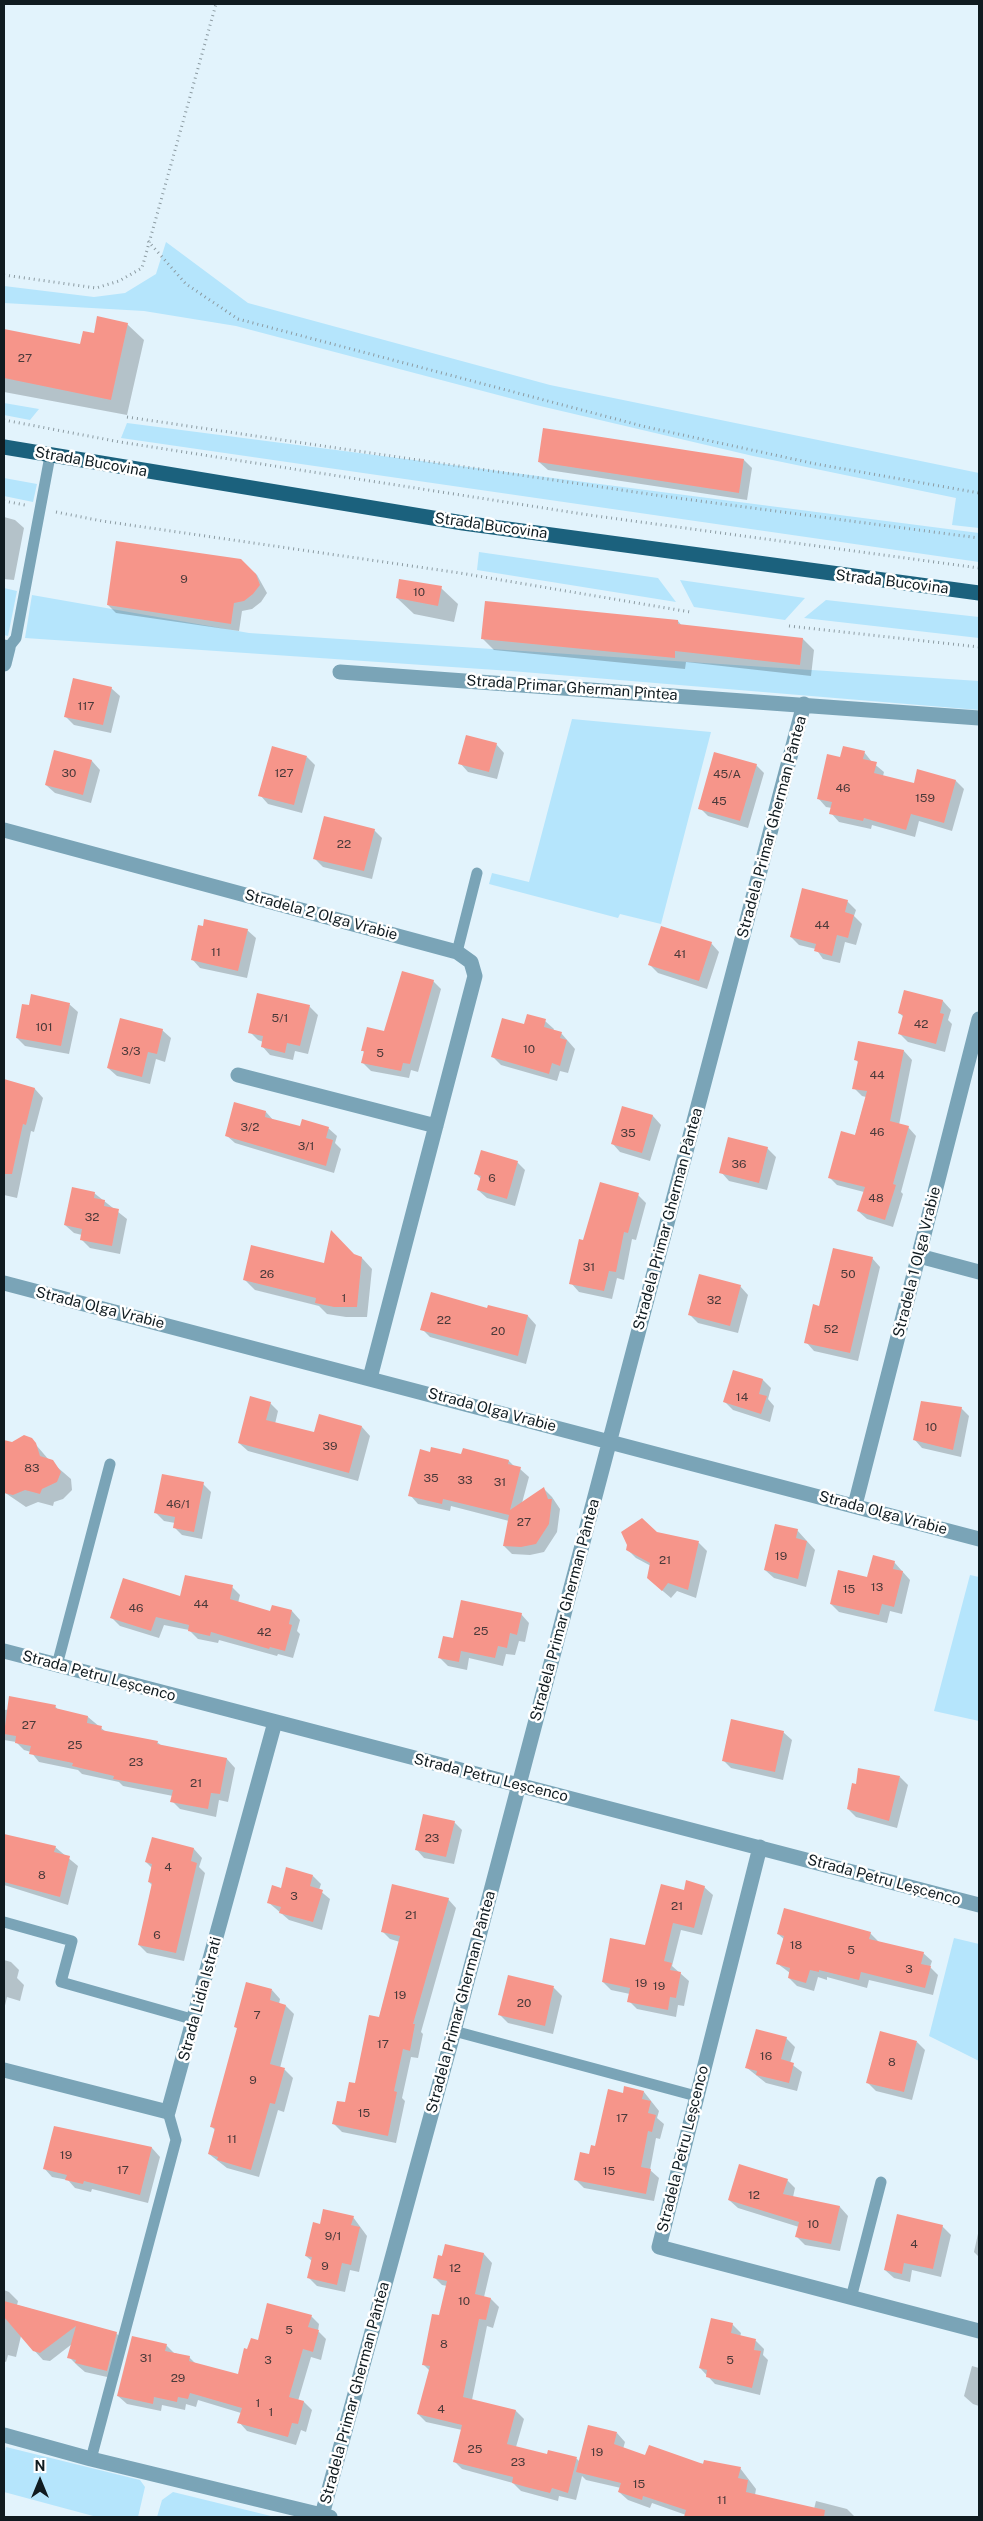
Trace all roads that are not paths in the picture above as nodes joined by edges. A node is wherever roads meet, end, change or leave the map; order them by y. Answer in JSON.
{"nodes":[{"id":1,"x":4,"y":447,"type":"edge"},
{"id":2,"x":50,"y":456,"type":"junction"},
{"id":3,"x":979,"y":593,"type":"edge"},
{"id":4,"x":6,"y":648,"type":"edge"},
{"id":5,"x":4,"y":664,"type":"edge"},
{"id":6,"x":340,"y":672,"type":"dead end"},
{"id":7,"x":804,"y":704,"type":"junction"},
{"id":8,"x":979,"y":718,"type":"edge"},
{"id":9,"x":4,"y":830,"type":"edge"},
{"id":10,"x":477,"y":873,"type":"dead end"},
{"id":11,"x":457,"y":952,"type":"junction"},
{"id":12,"x":979,"y":1019,"type":"edge"},
{"id":13,"x":238,"y":1075,"type":"dead end"},
{"id":14,"x":436,"y":1126,"type":"junction"},
{"id":15,"x":919,"y":1256,"type":"junction"},
{"id":16,"x":979,"y":1272,"type":"edge"},
{"id":17,"x":4,"y":1283,"type":"edge"},
{"id":18,"x":370,"y":1378,"type":"junction"},
{"id":19,"x":609,"y":1441,"type":"junction"},
{"id":20,"x":110,"y":1464,"type":"dead end"},
{"id":21,"x":855,"y":1505,"type":"junction"},
{"id":22,"x":979,"y":1539,"type":"edge"},
{"id":23,"x":4,"y":1651,"type":"edge"},
{"id":24,"x":57,"y":1665,"type":"junction"},
{"id":25,"x":275,"y":1722,"type":"junction"},
{"id":26,"x":519,"y":1785,"type":"junction"},
{"id":27,"x":760,"y":1847,"type":"junction"},
{"id":28,"x":979,"y":1904,"type":"edge"},
{"id":29,"x":4,"y":1922,"type":"edge"},
{"id":30,"x":195,"y":2020,"type":"junction"},
{"id":31,"x":454,"y":2031,"type":"junction"},
{"id":32,"x":4,"y":2070,"type":"edge"},
{"id":33,"x":696,"y":2096,"type":"junction"},
{"id":34,"x":168,"y":2112,"type":"junction"},
{"id":35,"x":881,"y":2182,"type":"dead end"},
{"id":36,"x":852,"y":2298,"type":"junction"},
{"id":37,"x":979,"y":2331,"type":"edge"},
{"id":38,"x":4,"y":2435,"type":"edge"},
{"id":39,"x":90,"y":2459,"type":"junction"},
{"id":40,"x":326,"y":2516,"type":"edge"}],
"edges":[{"from":1,"to":2,"type":"main road","name":"Strada Bucovina"},
{"from":2,"to":3,"type":"main road","name":"Strada Bucovina"},
{"from":2,"to":4,"type":"lane"},
{"from":4,"to":5,"type":"street"},
{"from":6,"to":7,"type":"street","name":"Strada Primar Gherman Pîntea"},
{"from":7,"to":8,"type":"street","name":"Strada Primar Gherman Pîntea"},
{"from":7,"to":19,"type":"street","name":"Stradela Primar Gherman Pântea"},
{"from":9,"to":11,"type":"street","name":"Stradela 2 Olga Vrabie"},
{"from":10,"to":11,"type":"lane"},
{"from":11,"to":14,"type":"street"},
{"from":12,"to":15,"type":"street","name":"Stradela 1 Olga Vrabie"},
{"from":13,"to":14,"type":"street"},
{"from":14,"to":18,"type":"street"},
{"from":15,"to":16,"type":"street"},
{"from":15,"to":21,"type":"street","name":"Stradela 1 Olga Vrabie"},
{"from":17,"to":18,"type":"street","name":"Strada Olga Vrabie"},
{"from":18,"to":19,"type":"street","name":"Strada Olga Vrabie"},
{"from":19,"to":21,"type":"street","name":"Strada Olga Vrabie"},
{"from":19,"to":26,"type":"street","name":"Stradela Primar Gherman Pântea"},
{"from":20,"to":24,"type":"lane"},
{"from":21,"to":22,"type":"street","name":"Strada Olga Vrabie"},
{"from":23,"to":24,"type":"street","name":"Strada Petru Leșcenco"},
{"from":24,"to":25,"type":"street","name":"Strada Petru Leșcenco"},
{"from":25,"to":26,"type":"street","name":"Strada Petru Leșcenco"},
{"from":25,"to":30,"type":"street","name":"Strada Lidia Istrati"},
{"from":26,"to":27,"type":"street","name":"Strada Petru Leșcenco"},
{"from":26,"to":31,"type":"street","name":"Stradela Primar Gherman Pântea"},
{"from":27,"to":28,"type":"street","name":"Strada Petru Leșcenco"},
{"from":27,"to":33,"type":"street","name":"Stradela Petru Leșcenco"},
{"from":29,"to":30,"type":"lane"},
{"from":30,"to":34,"type":"street","name":"Strada Lidia Istrati"},
{"from":31,"to":33,"type":"lane"},
{"from":31,"to":40,"type":"street","name":"Stradela Primar Gherman Pântea"},
{"from":32,"to":34,"type":"street"},
{"from":33,"to":36,"type":"street","name":"Stradela Petru Leșcenco"},
{"from":34,"to":39,"type":"lane"},
{"from":35,"to":36,"type":"lane"},
{"from":36,"to":37,"type":"street","name":"Stradela Petru Leșcenco"},
{"from":38,"to":39,"type":"street"},
{"from":39,"to":40,"type":"street"}]}
